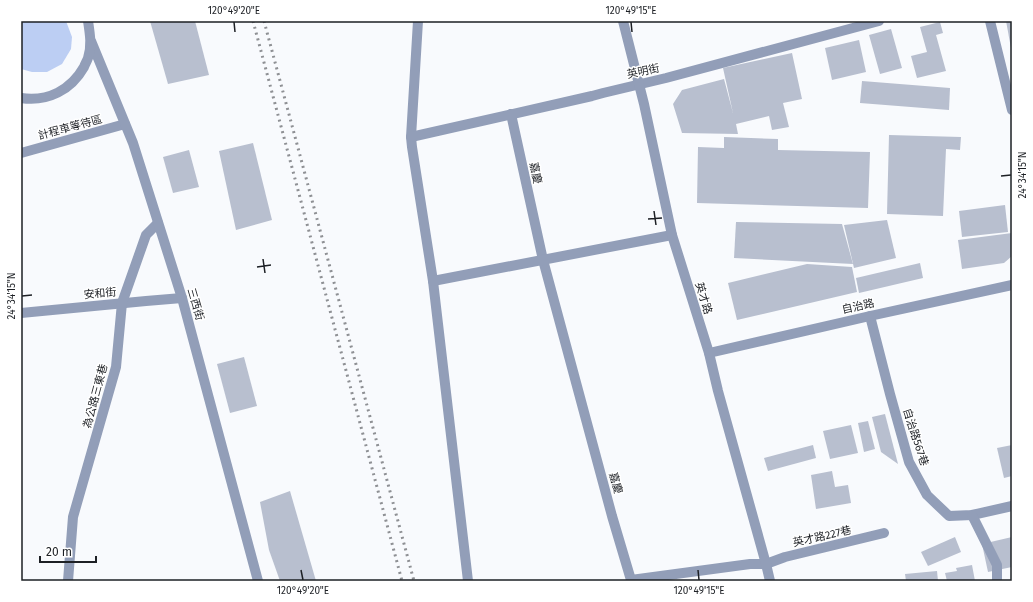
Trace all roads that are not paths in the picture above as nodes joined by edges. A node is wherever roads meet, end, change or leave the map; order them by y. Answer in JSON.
{"nodes":[{"id":1,"x":88,"y":21,"type":"edge"},
{"id":2,"x":418,"y":21,"type":"edge"},
{"id":3,"x":623,"y":21,"type":"edge"},
{"id":4,"x":878,"y":21,"type":"edge"},
{"id":5,"x":990,"y":21,"type":"edge"},
{"id":6,"x":91,"y":41,"type":"junction"},
{"id":7,"x":639,"y":84,"type":"junction"},
{"id":8,"x":1011,"y":98,"type":"edge"},
{"id":9,"x":24,"y":100,"type":"edge"},
{"id":10,"x":1012,"y":110,"type":"edge"},
{"id":11,"x":511,"y":114,"type":"junction"},
{"id":12,"x":125,"y":124,"type":"junction"},
{"id":13,"x":411,"y":137,"type":"junction"},
{"id":14,"x":21,"y":152,"type":"edge"},
{"id":15,"x":158,"y":223,"type":"junction"},
{"id":16,"x":672,"y":235,"type":"junction"},
{"id":17,"x":543,"y":260,"type":"junction"},
{"id":18,"x":433,"y":281,"type":"junction"},
{"id":19,"x":1012,"y":285,"type":"edge"},
{"id":20,"x":182,"y":298,"type":"junction"},
{"id":21,"x":122,"y":303,"type":"junction"},
{"id":22,"x":21,"y":313,"type":"edge"},
{"id":23,"x":870,"y":316,"type":"junction"},
{"id":24,"x":709,"y":353,"type":"junction"},
{"id":25,"x":1012,"y":506,"type":"edge"},
{"id":26,"x":972,"y":514,"type":"junction"},
{"id":27,"x":884,"y":533,"type":"dead end"},
{"id":28,"x":766,"y":564,"type":"junction"},
{"id":29,"x":68,"y":581,"type":"edge"},
{"id":30,"x":258,"y":581,"type":"edge"},
{"id":31,"x":468,"y":581,"type":"edge"},
{"id":32,"x":770,"y":581,"type":"edge"},
{"id":33,"x":997,"y":581,"type":"edge"}],
"edges":[{"from":1,"to":6,"type":"street"},
{"from":2,"to":13,"type":"street"},
{"from":3,"to":7,"type":"street","name":"英才路"},
{"from":4,"to":7,"type":"street","name":"英明街"},
{"from":5,"to":8,"type":"street"},
{"from":6,"to":9,"type":"street"},
{"from":6,"to":12,"type":"street","name":"三西街"},
{"from":7,"to":11,"type":"street","name":"英明街"},
{"from":7,"to":16,"type":"street","name":"英才路"},
{"from":8,"to":10,"type":"street"},
{"from":11,"to":13,"type":"street","name":"英明街"},
{"from":11,"to":17,"type":"street","name":"嘉慶"},
{"from":12,"to":14,"type":"street","name":"計程車等待區"},
{"from":12,"to":15,"type":"street","name":"三西街"},
{"from":13,"to":18,"type":"street"},
{"from":15,"to":20,"type":"street","name":"三西街"},
{"from":15,"to":21,"type":"street","name":"為公路三東巷"},
{"from":16,"to":17,"type":"street"},
{"from":16,"to":24,"type":"street","name":"英才路"},
{"from":17,"to":18,"type":"street"},
{"from":17,"to":28,"type":"street","name":"嘉慶"},
{"from":18,"to":31,"type":"street"},
{"from":19,"to":23,"type":"street","name":"自治路"},
{"from":20,"to":21,"type":"street","name":"安和街"},
{"from":20,"to":30,"type":"street","name":"三西街"},
{"from":21,"to":22,"type":"street","name":"安和街"},
{"from":21,"to":29,"type":"street","name":"為公路三東巷"},
{"from":23,"to":24,"type":"street","name":"自治路"},
{"from":23,"to":26,"type":"street","name":"自治路567巷"},
{"from":24,"to":28,"type":"street","name":"英才路"},
{"from":25,"to":26,"type":"street","name":"自治路567巷"},
{"from":26,"to":33,"type":"street"},
{"from":27,"to":28,"type":"street","name":"英才路227巷"},
{"from":28,"to":32,"type":"street","name":"英才路"}]}
